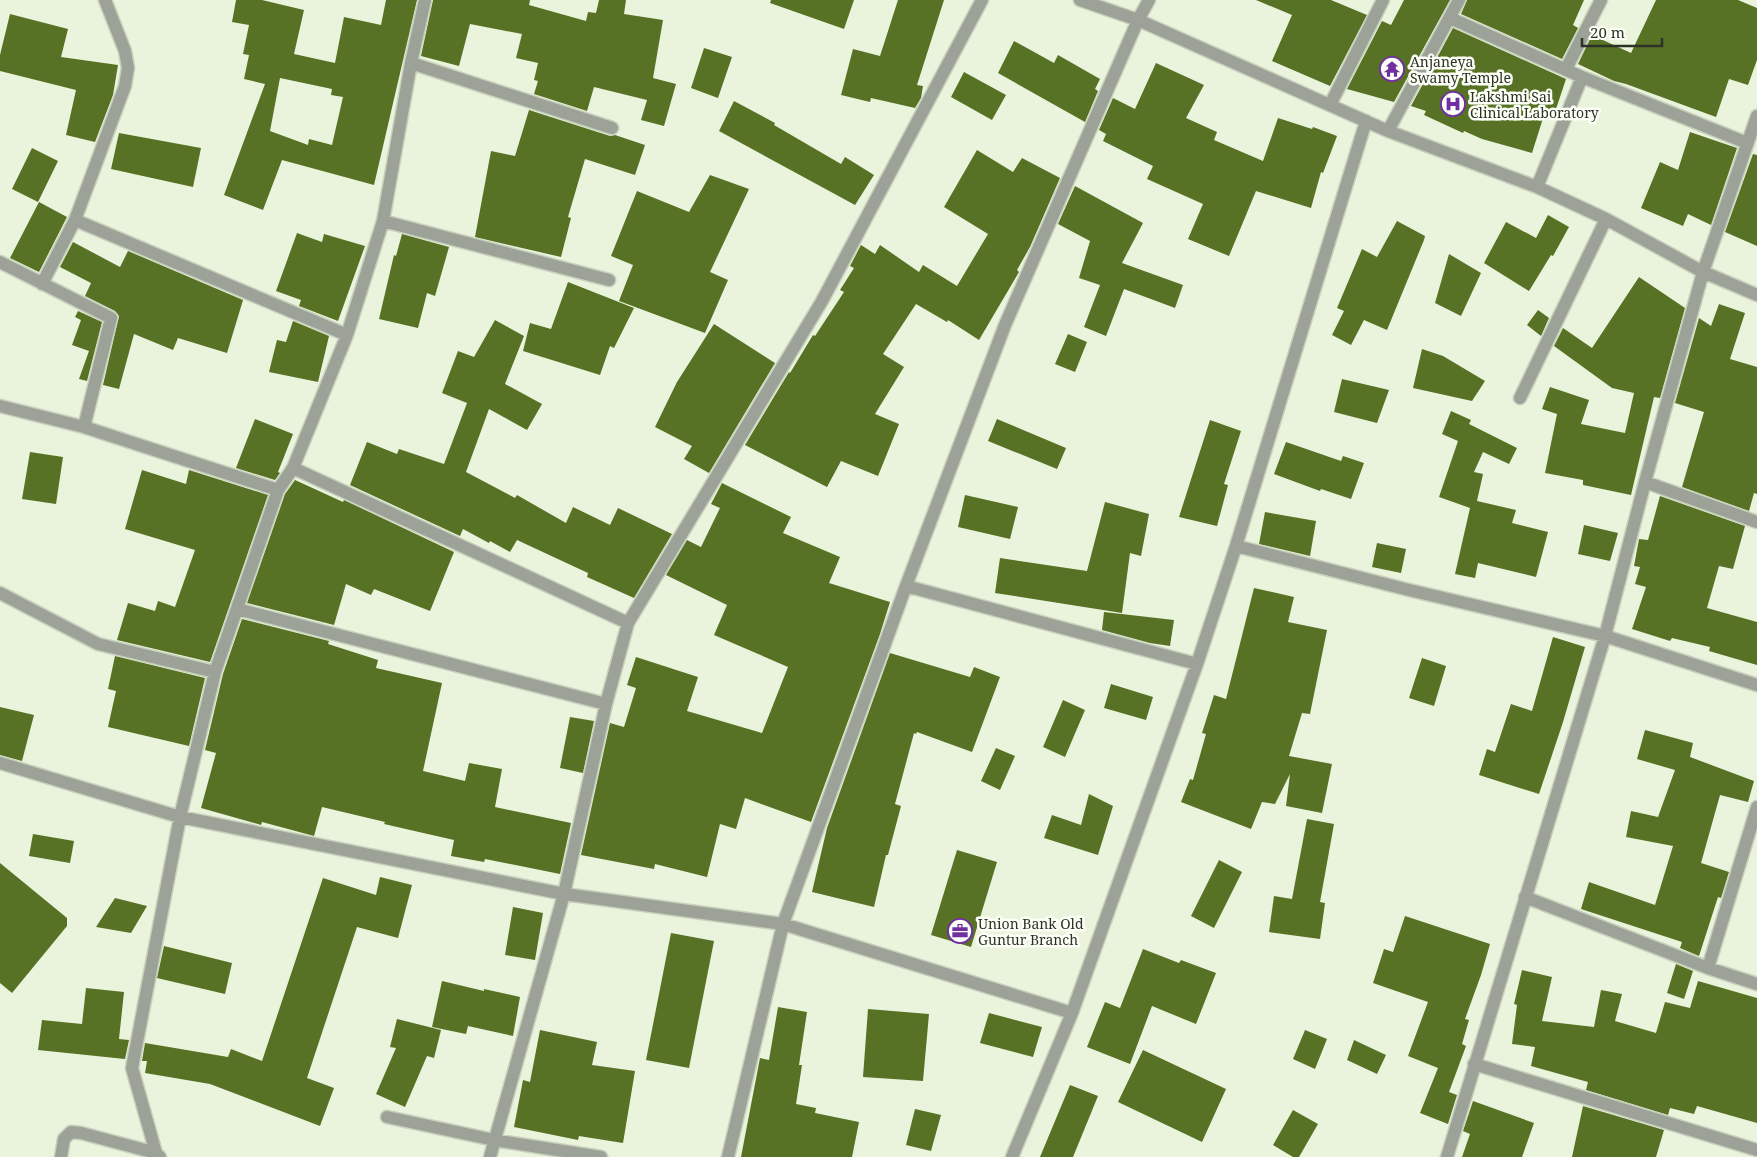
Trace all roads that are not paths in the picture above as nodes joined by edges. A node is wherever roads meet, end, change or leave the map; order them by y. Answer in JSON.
{"nodes":[{"id":1,"x":105,"y":0,"type":"edge"},
{"id":2,"x":425,"y":0,"type":"edge"},
{"id":3,"x":982,"y":0,"type":"edge"},
{"id":4,"x":1080,"y":0,"type":"edge"},
{"id":5,"x":1149,"y":0,"type":"edge"},
{"id":6,"x":1383,"y":0,"type":"edge"},
{"id":7,"x":1459,"y":0,"type":"edge"},
{"id":8,"x":1601,"y":0,"type":"edge"},
{"id":9,"x":1450,"y":18,"type":"junction"},
{"id":10,"x":1138,"y":20,"type":"junction"},
{"id":11,"x":412,"y":63,"type":"junction"},
{"id":12,"x":1566,"y":69,"type":"junction"},
{"id":13,"x":1582,"y":77,"type":"junction"},
{"id":14,"x":1330,"y":105,"type":"junction"},
{"id":15,"x":1757,"y":118,"type":"edge"},
{"id":16,"x":1366,"y":121,"type":"junction"},
{"id":17,"x":612,"y":128,"type":"dead end"},
{"id":18,"x":1388,"y":131,"type":"junction"},
{"id":19,"x":1747,"y":143,"type":"junction"},
{"id":20,"x":1537,"y":187,"type":"junction"},
{"id":21,"x":1606,"y":219,"type":"junction"},
{"id":22,"x":75,"y":220,"type":"junction"},
{"id":23,"x":383,"y":221,"type":"junction"},
{"id":24,"x":0,"y":262,"type":"edge"},
{"id":25,"x":1703,"y":272,"type":"junction"},
{"id":26,"x":609,"y":280,"type":"dead end"},
{"id":27,"x":42,"y":284,"type":"junction"},
{"id":28,"x":1757,"y":295,"type":"edge"},
{"id":29,"x":348,"y":335,"type":"junction"},
{"id":30,"x":1520,"y":398,"type":"dead end"},
{"id":31,"x":0,"y":406,"type":"edge"},
{"id":32,"x":84,"y":427,"type":"junction"},
{"id":33,"x":292,"y":468,"type":"junction"},
{"id":34,"x":1645,"y":482,"type":"junction"},
{"id":35,"x":278,"y":490,"type":"junction"},
{"id":36,"x":1757,"y":522,"type":"edge"},
{"id":37,"x":1236,"y":546,"type":"junction"},
{"id":38,"x":906,"y":586,"type":"junction"},
{"id":39,"x":0,"y":593,"type":"edge"},
{"id":40,"x":237,"y":609,"type":"junction"},
{"id":41,"x":628,"y":624,"type":"junction"},
{"id":42,"x":1606,"y":636,"type":"junction"},
{"id":43,"x":1197,"y":664,"type":"junction"},
{"id":44,"x":215,"y":672,"type":"junction"},
{"id":45,"x":1757,"y":685,"type":"edge"},
{"id":46,"x":606,"y":704,"type":"junction"},
{"id":47,"x":0,"y":762,"type":"edge"},
{"id":48,"x":1757,"y":808,"type":"edge"},
{"id":49,"x":180,"y":817,"type":"junction"},
{"id":50,"x":564,"y":894,"type":"junction"},
{"id":51,"x":1525,"y":897,"type":"junction"},
{"id":52,"x":783,"y":924,"type":"junction"},
{"id":53,"x":1708,"y":968,"type":"junction"},
{"id":54,"x":1757,"y":984,"type":"edge"},
{"id":55,"x":1072,"y":1013,"type":"junction"},
{"id":56,"x":1474,"y":1064,"type":"junction"},
{"id":57,"x":387,"y":1117,"type":"dead end"},
{"id":58,"x":494,"y":1140,"type":"junction"},
{"id":59,"x":1757,"y":1150,"type":"edge"},
{"id":60,"x":158,"y":1155,"type":"edge"},
{"id":61,"x":60,"y":1157,"type":"edge"},
{"id":62,"x":490,"y":1157,"type":"edge"},
{"id":63,"x":601,"y":1157,"type":"edge"},
{"id":64,"x":728,"y":1157,"type":"edge"},
{"id":65,"x":1012,"y":1157,"type":"edge"},
{"id":66,"x":1447,"y":1157,"type":"edge"}],
"edges":[{"from":1,"to":22,"type":"street"},
{"from":2,"to":11,"type":"street"},
{"from":3,"to":41,"type":"street"},
{"from":4,"to":10,"type":"street"},
{"from":5,"to":10,"type":"street"},
{"from":6,"to":14,"type":"street"},
{"from":7,"to":9,"type":"street"},
{"from":8,"to":12,"type":"street"},
{"from":9,"to":12,"type":"street"},
{"from":9,"to":18,"type":"street"},
{"from":10,"to":14,"type":"street"},
{"from":10,"to":38,"type":"street"},
{"from":11,"to":17,"type":"street"},
{"from":11,"to":23,"type":"street"},
{"from":12,"to":13,"type":"street"},
{"from":13,"to":19,"type":"street"},
{"from":13,"to":20,"type":"street"},
{"from":14,"to":16,"type":"street"},
{"from":15,"to":19,"type":"street"},
{"from":16,"to":18,"type":"street"},
{"from":16,"to":37,"type":"street"},
{"from":18,"to":20,"type":"street"},
{"from":19,"to":25,"type":"street"},
{"from":20,"to":21,"type":"street"},
{"from":21,"to":25,"type":"street"},
{"from":21,"to":30,"type":"street"},
{"from":22,"to":27,"type":"street"},
{"from":22,"to":29,"type":"street"},
{"from":23,"to":26,"type":"street"},
{"from":23,"to":29,"type":"street"},
{"from":24,"to":27,"type":"street"},
{"from":25,"to":28,"type":"street"},
{"from":25,"to":34,"type":"street"},
{"from":27,"to":32,"type":"street"},
{"from":29,"to":33,"type":"street"},
{"from":31,"to":32,"type":"street"},
{"from":32,"to":35,"type":"street"},
{"from":33,"to":35,"type":"street"},
{"from":33,"to":41,"type":"street"},
{"from":34,"to":36,"type":"street"},
{"from":34,"to":42,"type":"street"},
{"from":35,"to":40,"type":"street"},
{"from":37,"to":42,"type":"street"},
{"from":37,"to":43,"type":"street"},
{"from":38,"to":43,"type":"street"},
{"from":38,"to":52,"type":"street"},
{"from":39,"to":44,"type":"street"},
{"from":40,"to":44,"type":"street"},
{"from":40,"to":46,"type":"street"},
{"from":41,"to":46,"type":"street"},
{"from":42,"to":45,"type":"street"},
{"from":42,"to":51,"type":"street"},
{"from":43,"to":55,"type":"street"},
{"from":44,"to":49,"type":"street"},
{"from":46,"to":50,"type":"street"},
{"from":47,"to":49,"type":"street"},
{"from":48,"to":53,"type":"street"},
{"from":49,"to":50,"type":"street"},
{"from":49,"to":60,"type":"street"},
{"from":50,"to":52,"type":"street"},
{"from":50,"to":58,"type":"street"},
{"from":51,"to":53,"type":"street"},
{"from":51,"to":56,"type":"street"},
{"from":52,"to":55,"type":"street"},
{"from":52,"to":64,"type":"street"},
{"from":53,"to":54,"type":"street"},
{"from":55,"to":65,"type":"street"},
{"from":56,"to":59,"type":"street"},
{"from":56,"to":66,"type":"street"},
{"from":57,"to":58,"type":"street"},
{"from":58,"to":62,"type":"street"},
{"from":58,"to":63,"type":"street"},
{"from":60,"to":61,"type":"street"}]}
